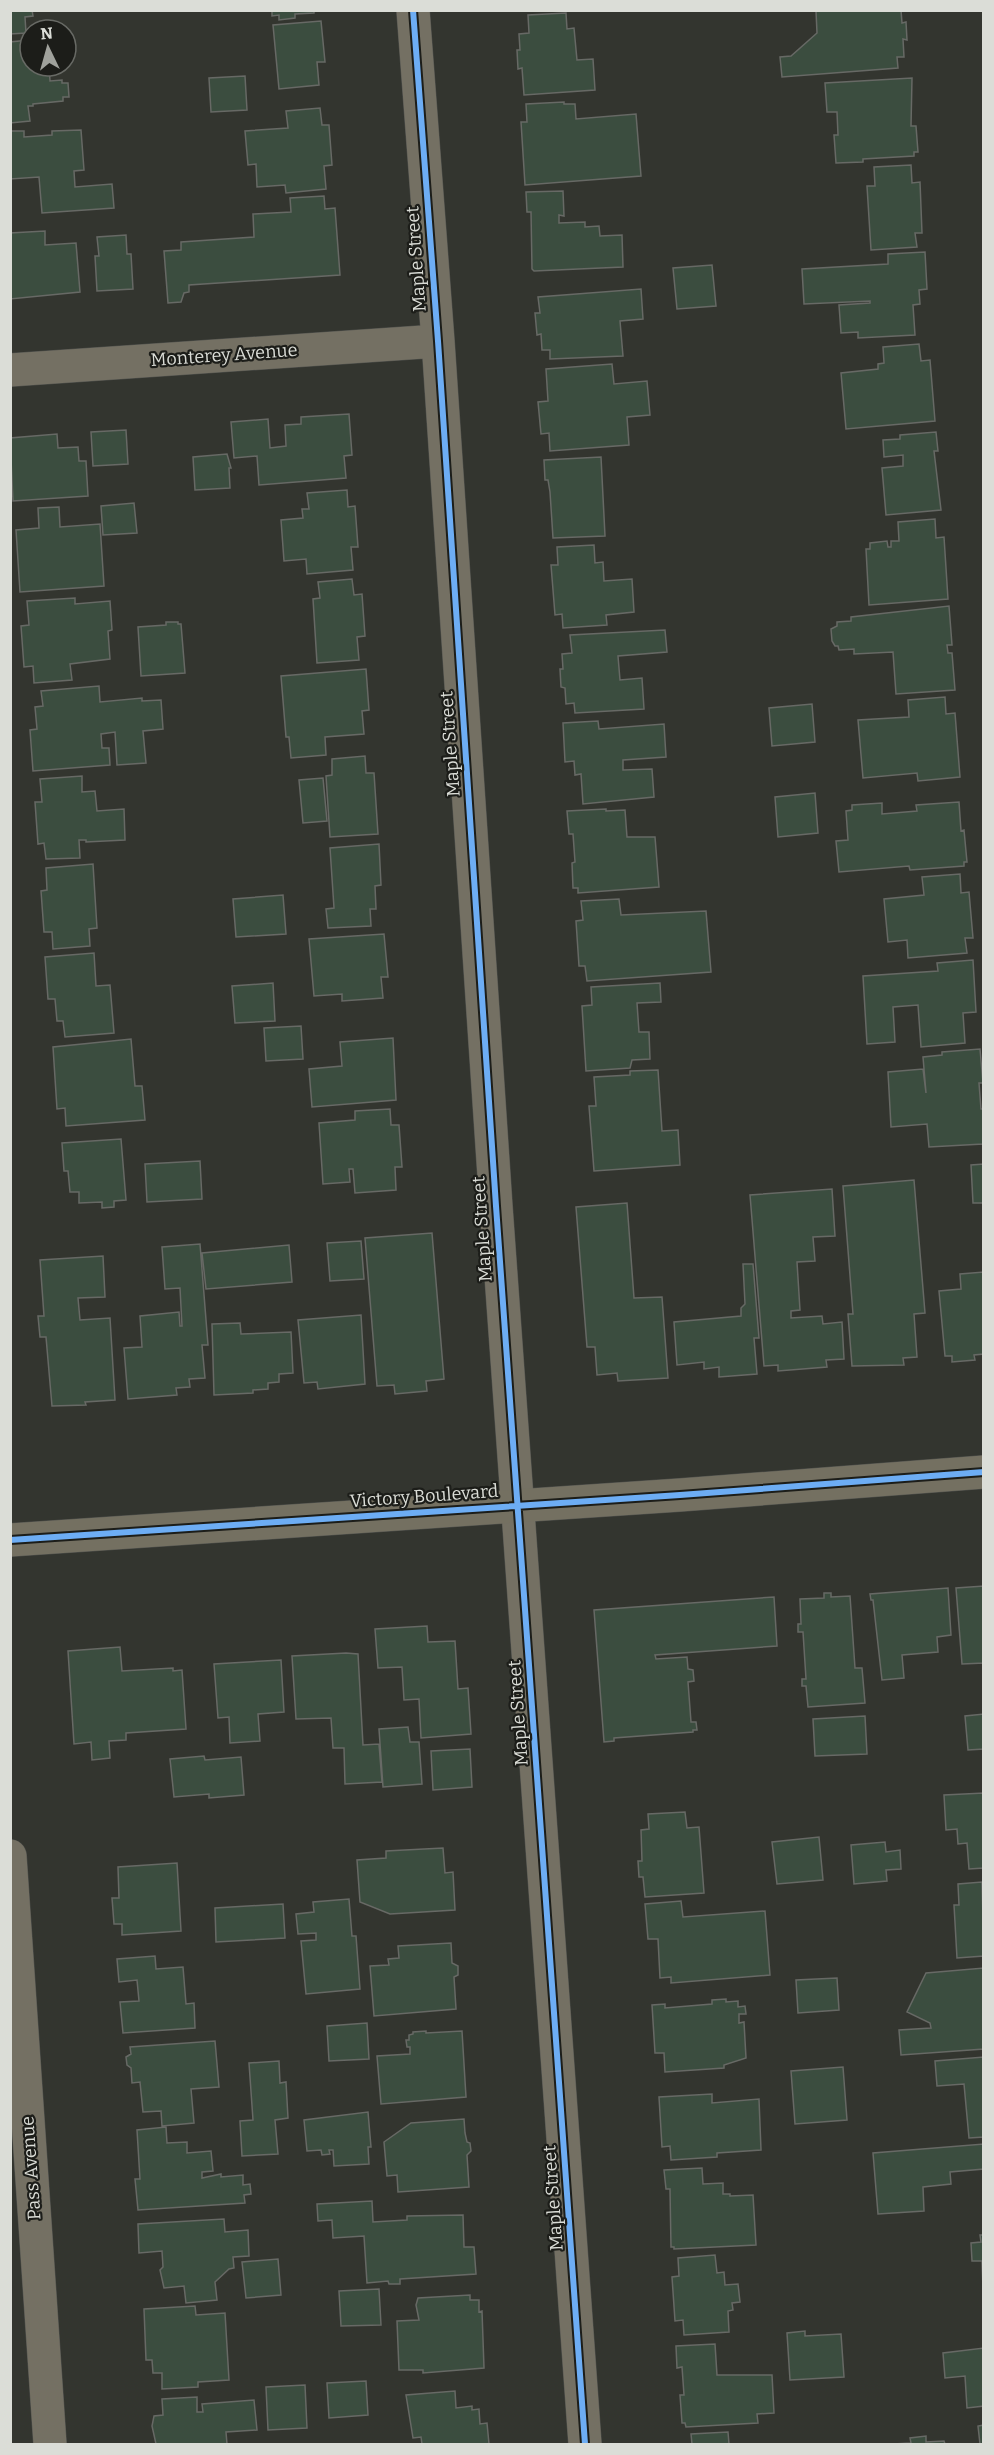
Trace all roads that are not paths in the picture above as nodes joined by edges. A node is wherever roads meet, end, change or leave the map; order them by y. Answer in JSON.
{"nodes":[{"id":1,"x":412,"y":10,"type":"edge"},
{"id":2,"x":438,"y":341,"type":"junction"},
{"id":3,"x":10,"y":370,"type":"edge"},
{"id":4,"x":984,"y":1472,"type":"edge"},
{"id":5,"x":518,"y":1505,"type":"junction"},
{"id":6,"x":10,"y":1540,"type":"edge"},
{"id":7,"x":10,"y":1856,"type":"edge"},
{"id":8,"x":50,"y":2445,"type":"edge"},
{"id":9,"x":585,"y":2445,"type":"edge"}],
"edges":[{"from":1,"to":2,"type":"street","name":"Maple Street"},
{"from":2,"to":3,"type":"street","name":"Monterey Avenue"},
{"from":2,"to":5,"type":"street","name":"Maple Street"},
{"from":4,"to":5,"type":"main road","name":"Victory Boulevard"},
{"from":5,"to":6,"type":"main road","name":"Victory Boulevard"},
{"from":5,"to":9,"type":"street","name":"Maple Street"},
{"from":7,"to":8,"type":"street","name":"Pass Avenue"}]}
